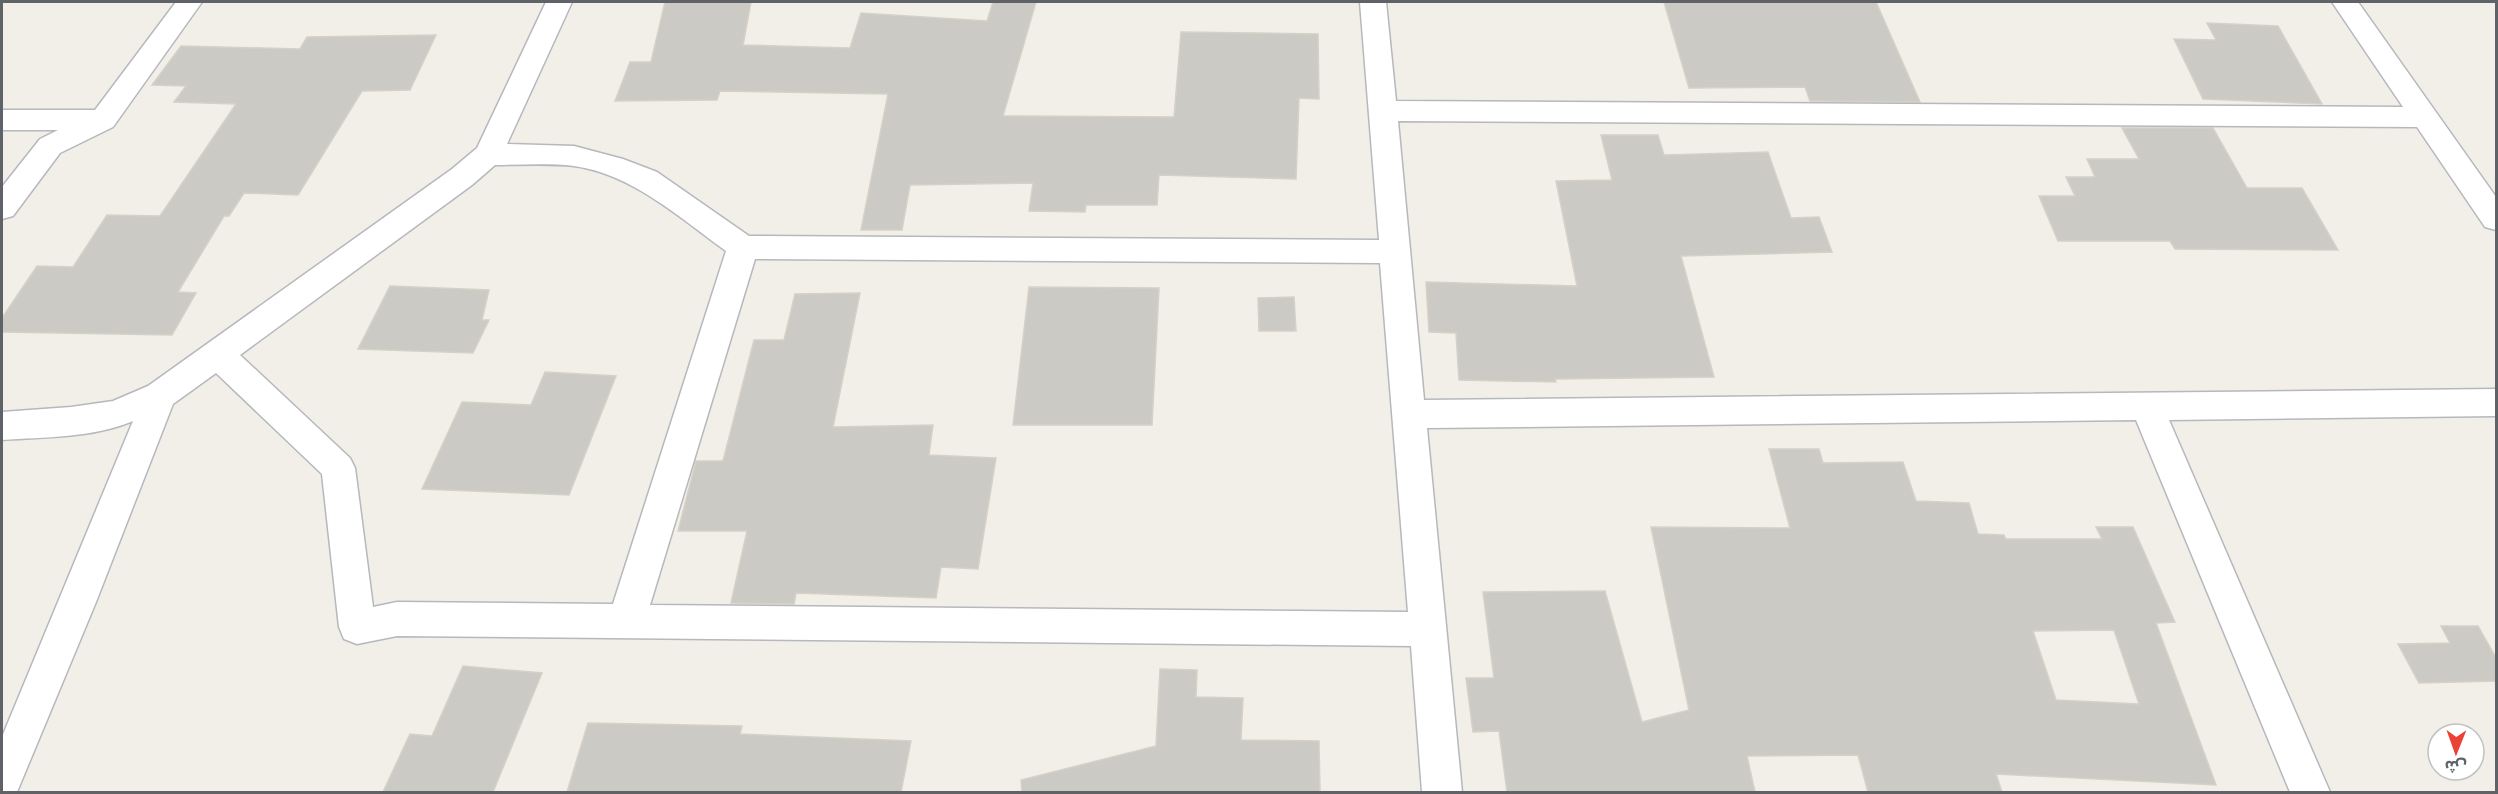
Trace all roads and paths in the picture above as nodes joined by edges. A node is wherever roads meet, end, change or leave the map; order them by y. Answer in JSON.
{"nodes":[{"id":1,"x":189,"y":2,"type":"edge"},
{"id":2,"x":559,"y":2,"type":"edge"},
{"id":3,"x":1373,"y":2,"type":"edge"},
{"id":4,"x":2345,"y":2,"type":"edge"},
{"id":5,"x":1383,"y":111,"type":"junction"},
{"id":6,"x":2426,"y":117,"type":"junction"},
{"id":7,"x":2,"y":120,"type":"edge"},
{"id":8,"x":103,"y":120,"type":"junction"},
{"id":9,"x":488,"y":154,"type":"junction"},
{"id":10,"x":2,"y":208,"type":"edge"},
{"id":11,"x":2496,"y":219,"type":"edge"},
{"id":12,"x":743,"y":247,"type":"junction"},
{"id":13,"x":1395,"y":252,"type":"junction"},
{"id":14,"x":218,"y":354,"type":"junction"},
{"id":15,"x":160,"y":396,"type":"junction"},
{"id":16,"x":2496,"y":403,"type":"edge"},
{"id":17,"x":2147,"y":406,"type":"junction"},
{"id":18,"x":1409,"y":414,"type":"junction"},
{"id":19,"x":2,"y":426,"type":"edge"},
{"id":20,"x":626,"y":621,"type":"junction"},
{"id":21,"x":1427,"y":628,"type":"junction"},
{"id":22,"x":2,"y":782,"type":"edge"},
{"id":23,"x":1442,"y":792,"type":"edge"},
{"id":24,"x":2310,"y":792,"type":"edge"}],
"edges":[{"from":1,"to":8,"type":"street"},
{"from":2,"to":9,"type":"street"},
{"from":3,"to":5,"type":"street"},
{"from":4,"to":6,"type":"street"},
{"from":5,"to":6,"type":"street"},
{"from":5,"to":13,"type":"street"},
{"from":6,"to":11,"type":"street"},
{"from":7,"to":8,"type":"street"},
{"from":8,"to":10,"type":"street"},
{"from":9,"to":12,"type":"street"},
{"from":9,"to":14,"type":"street"},
{"from":12,"to":13,"type":"street"},
{"from":12,"to":20,"type":"street"},
{"from":13,"to":18,"type":"street"},
{"from":14,"to":15,"type":"street"},
{"from":14,"to":20,"type":"street"},
{"from":15,"to":19,"type":"street"},
{"from":15,"to":22,"type":"street"},
{"from":16,"to":17,"type":"street"},
{"from":17,"to":18,"type":"street"},
{"from":17,"to":24,"type":"street"},
{"from":18,"to":21,"type":"street"},
{"from":20,"to":21,"type":"street"},
{"from":21,"to":23,"type":"street"}]}
